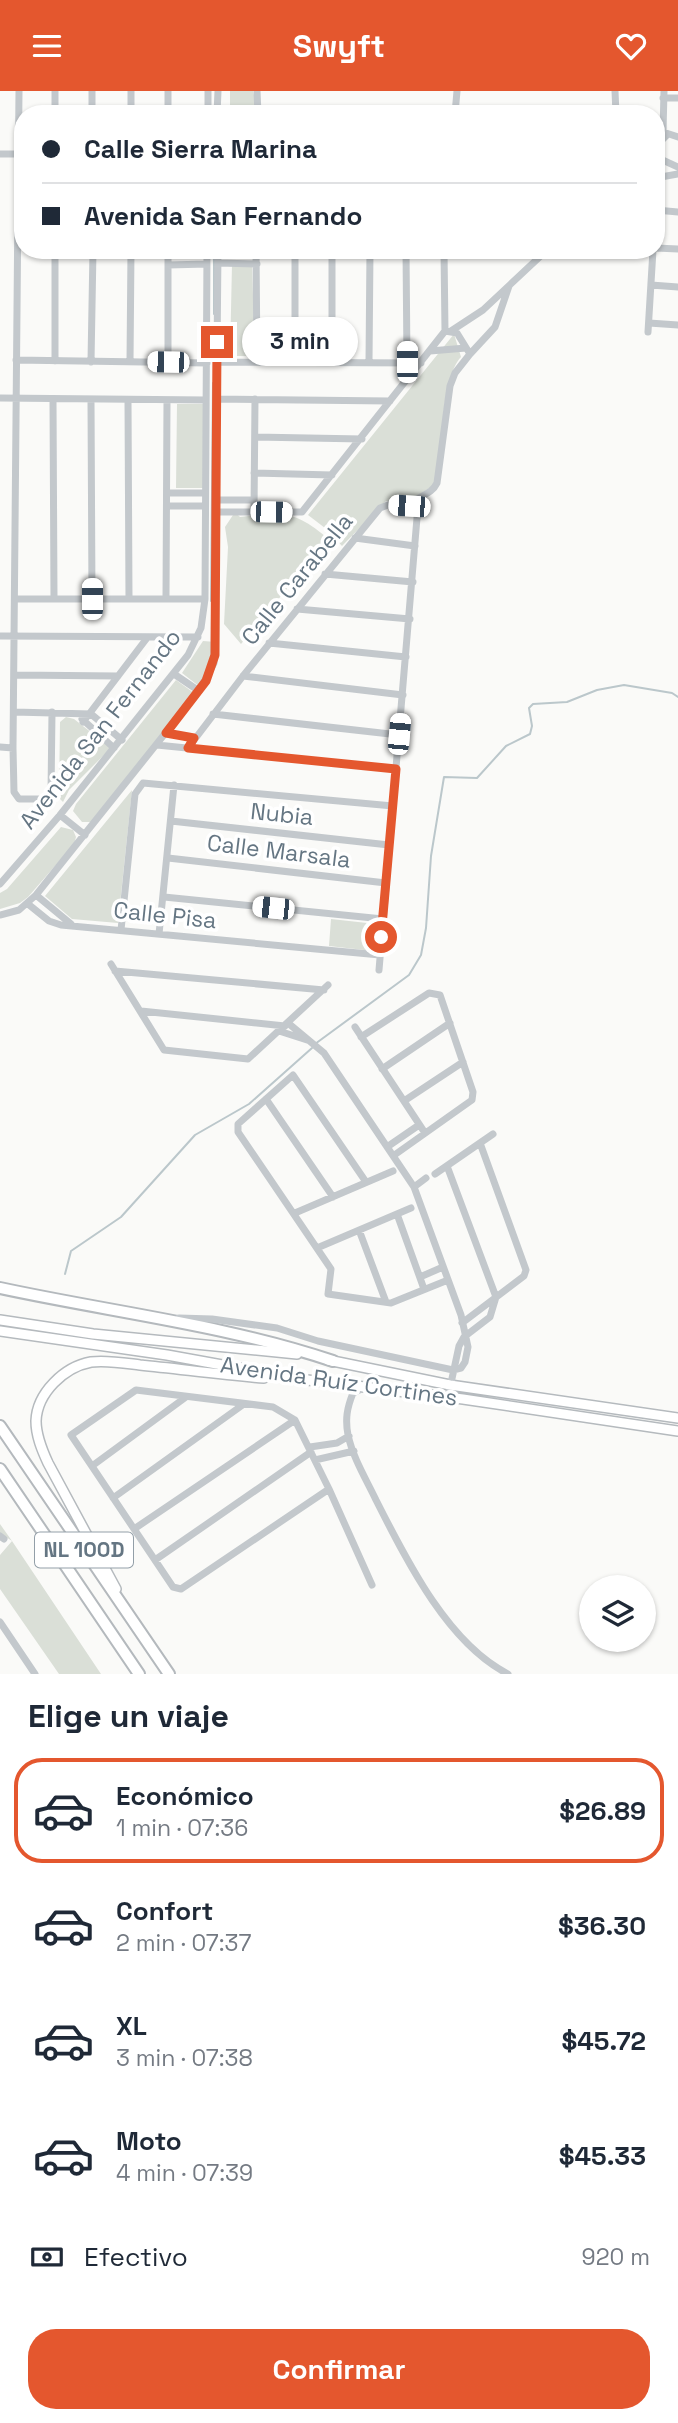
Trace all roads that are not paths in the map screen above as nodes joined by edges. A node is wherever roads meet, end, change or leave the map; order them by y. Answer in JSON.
{"nodes":[{"id":1,"x":208,"y":92,"type":"edge"},
{"id":2,"x":218,"y":92,"type":"edge"},
{"id":3,"x":664,"y":94,"type":"edge"},
{"id":4,"x":678,"y":99,"type":"edge"},
{"id":5,"x":667,"y":135,"type":"edge"},
{"id":6,"x":678,"y":137,"type":"edge"},
{"id":7,"x":18,"y":259,"type":"edge"},
{"id":8,"x":55,"y":259,"type":"edge"},
{"id":9,"x":93,"y":259,"type":"edge"},
{"id":10,"x":131,"y":259,"type":"edge"},
{"id":11,"x":167,"y":259,"type":"edge"},
{"id":12,"x":207,"y":259,"type":"edge"},
{"id":13,"x":218,"y":259,"type":"edge"},
{"id":14,"x":257,"y":259,"type":"edge"},
{"id":15,"x":295,"y":259,"type":"edge"},
{"id":16,"x":332,"y":259,"type":"edge"},
{"id":17,"x":370,"y":259,"type":"edge"},
{"id":18,"x":406,"y":259,"type":"edge"},
{"id":19,"x":444,"y":259,"type":"edge"},
{"id":20,"x":537,"y":259,"type":"edge"},
{"id":21,"x":654,"y":259,"type":"edge"},
{"id":22,"x":218,"y":263,"type":"junction"},
{"id":23,"x":207,"y":264,"type":"junction"},
{"id":24,"x":257,"y":264,"type":"junction"},
{"id":25,"x":167,"y":265,"type":"junction"},
{"id":26,"x":510,"y":284,"type":"junction"},
{"id":27,"x":651,"y":285,"type":"junction"},
{"id":28,"x":678,"y":287,"type":"edge"},
{"id":29,"x":649,"y":323,"type":"junction"},
{"id":30,"x":678,"y":325,"type":"edge"},
{"id":31,"x":448,"y":331,"type":"junction"},
{"id":32,"x":648,"y":332,"type":"dead end"},
{"id":33,"x":430,"y":351,"type":"junction"},
{"id":34,"x":468,"y":351,"type":"junction"},
{"id":35,"x":16,"y":361,"type":"junction"},
{"id":36,"x":55,"y":361,"type":"junction"},
{"id":37,"x":92,"y":362,"type":"junction"},
{"id":38,"x":130,"y":362,"type":"junction"},
{"id":39,"x":168,"y":362,"type":"junction"},
{"id":40,"x":207,"y":362,"type":"junction"},
{"id":41,"x":217,"y":362,"type":"junction"},
{"id":42,"x":257,"y":362,"type":"junction"},
{"id":43,"x":295,"y":362,"type":"junction"},
{"id":44,"x":332,"y":362,"type":"junction"},
{"id":45,"x":369,"y":362,"type":"junction"},
{"id":46,"x":407,"y":362,"type":"junction"},
{"id":47,"x":421,"y":363,"type":"junction"},
{"id":48,"x":216,"y":380,"type":"junction"},
{"id":49,"x":206,"y":381,"type":"junction"},
{"id":50,"x":0,"y":398,"type":"edge"},
{"id":51,"x":17,"y":399,"type":"junction"},
{"id":52,"x":53,"y":399,"type":"junction"},
{"id":53,"x":216,"y":399,"type":"junction"},
{"id":54,"x":255,"y":399,"type":"junction"},
{"id":55,"x":91,"y":400,"type":"junction"},
{"id":56,"x":128,"y":400,"type":"junction"},
{"id":57,"x":167,"y":400,"type":"junction"},
{"id":58,"x":206,"y":400,"type":"junction"},
{"id":59,"x":390,"y":401,"type":"junction"},
{"id":60,"x":255,"y":437,"type":"junction"},
{"id":61,"x":362,"y":439,"type":"junction"},
{"id":62,"x":254,"y":473,"type":"junction"},
{"id":63,"x":332,"y":475,"type":"junction"},
{"id":64,"x":168,"y":493,"type":"junction"},
{"id":65,"x":205,"y":493,"type":"junction"},
{"id":66,"x":216,"y":500,"type":"junction"},
{"id":67,"x":254,"y":500,"type":"junction"},
{"id":68,"x":168,"y":506,"type":"junction"},
{"id":69,"x":205,"y":506,"type":"junction"},
{"id":70,"x":409,"y":506,"type":"junction"},
{"id":71,"x":216,"y":512,"type":"junction"},
{"id":72,"x":254,"y":512,"type":"junction"},
{"id":73,"x":355,"y":538,"type":"junction"},
{"id":74,"x":415,"y":546,"type":"junction"},
{"id":75,"x":324,"y":574,"type":"junction"},
{"id":76,"x":413,"y":582,"type":"junction"},
{"id":77,"x":166,"y":598,"type":"junction"},
{"id":78,"x":16,"y":599,"type":"junction"},
{"id":79,"x":54,"y":599,"type":"junction"},
{"id":80,"x":92,"y":599,"type":"junction"},
{"id":81,"x":129,"y":599,"type":"junction"},
{"id":82,"x":205,"y":599,"type":"junction"},
{"id":83,"x":297,"y":609,"type":"junction"},
{"id":84,"x":410,"y":619,"type":"junction"},
{"id":85,"x":0,"y":636,"type":"edge"},
{"id":86,"x":15,"y":636,"type":"junction"},
{"id":87,"x":198,"y":636,"type":"junction"},
{"id":88,"x":147,"y":638,"type":"junction"},
{"id":89,"x":269,"y":643,"type":"junction"},
{"id":90,"x":406,"y":657,"type":"junction"},
{"id":91,"x":174,"y":674,"type":"junction"},
{"id":92,"x":15,"y":675,"type":"junction"},
{"id":93,"x":118,"y":676,"type":"junction"},
{"id":94,"x":243,"y":676,"type":"junction"},
{"id":95,"x":199,"y":691,"type":"junction"},
{"id":96,"x":403,"y":695,"type":"junction"},
{"id":97,"x":14,"y":712,"type":"junction"},
{"id":98,"x":52,"y":712,"type":"junction"},
{"id":99,"x":77,"y":713,"type":"junction"},
{"id":100,"x":91,"y":713,"type":"junction"},
{"id":101,"x":213,"y":714,"type":"junction"},
{"id":102,"x":83,"y":722,"type":"junction"},
{"id":103,"x":166,"y":733,"type":"junction"},
{"id":104,"x":399,"y":734,"type":"junction"},
{"id":105,"x":194,"y":738,"type":"junction"},
{"id":106,"x":122,"y":740,"type":"junction"},
{"id":107,"x":157,"y":745,"type":"junction"},
{"id":108,"x":0,"y":747,"type":"edge"},
{"id":109,"x":13,"y":748,"type":"junction"},
{"id":110,"x":114,"y":748,"type":"junction"},
{"id":111,"x":188,"y":748,"type":"junction"},
{"id":112,"x":396,"y":769,"type":"junction"},
{"id":113,"x":174,"y":785,"type":"junction"},
{"id":114,"x":393,"y":806,"type":"junction"},
{"id":115,"x":60,"y":815,"type":"junction"},
{"id":116,"x":171,"y":821,"type":"junction"},
{"id":117,"x":85,"y":835,"type":"junction"},
{"id":118,"x":390,"y":845,"type":"junction"},
{"id":119,"x":168,"y":858,"type":"junction"},
{"id":120,"x":386,"y":883,"type":"junction"},
{"id":121,"x":0,"y":884,"type":"edge"},
{"id":122,"x":36,"y":895,"type":"junction"},
{"id":123,"x":164,"y":897,"type":"junction"},
{"id":124,"x":28,"y":904,"type":"junction"},
{"id":125,"x":0,"y":915,"type":"edge"},
{"id":126,"x":383,"y":919,"type":"junction"},
{"id":127,"x":72,"y":925,"type":"junction"},
{"id":128,"x":121,"y":930,"type":"junction"},
{"id":129,"x":159,"y":934,"type":"junction"},
{"id":130,"x":380,"y":955,"type":"junction"},
{"id":131,"x":379,"y":970,"type":"dead end"},
{"id":132,"x":141,"y":1011,"type":"junction"},
{"id":133,"x":450,"y":1023,"type":"junction"},
{"id":134,"x":284,"y":1026,"type":"junction"},
{"id":135,"x":355,"y":1027,"type":"dead end"},
{"id":136,"x":361,"y":1037,"type":"junction"},
{"id":137,"x":463,"y":1062,"type":"junction"},
{"id":138,"x":382,"y":1069,"type":"junction"},
{"id":139,"x":266,"y":1099,"type":"junction"},
{"id":140,"x":404,"y":1101,"type":"junction"},
{"id":141,"x":419,"y":1125,"type":"junction"},
{"id":142,"x":425,"y":1133,"type":"junction"},
{"id":143,"x":493,"y":1134,"type":"dead end"},
{"id":144,"x":480,"y":1143,"type":"junction"},
{"id":145,"x":387,"y":1147,"type":"junction"},
{"id":146,"x":393,"y":1156,"type":"junction"},
{"id":147,"x":447,"y":1166,"type":"junction"},
{"id":148,"x":393,"y":1171,"type":"dead end"},
{"id":149,"x":435,"y":1174,"type":"dead end"},
{"id":150,"x":426,"y":1178,"type":"dead end"},
{"id":151,"x":366,"y":1182,"type":"junction"},
{"id":152,"x":414,"y":1187,"type":"junction"},
{"id":153,"x":333,"y":1197,"type":"junction"},
{"id":154,"x":411,"y":1207,"type":"dead end"},
{"id":155,"x":295,"y":1213,"type":"junction"},
{"id":156,"x":397,"y":1214,"type":"junction"},
{"id":157,"x":359,"y":1230,"type":"junction"},
{"id":158,"x":317,"y":1248,"type":"junction"},
{"id":159,"x":443,"y":1267,"type":"junction"},
{"id":160,"x":421,"y":1277,"type":"junction"},
{"id":161,"x":448,"y":1280,"type":"junction"},
{"id":162,"x":0,"y":1286,"type":"edge"},
{"id":163,"x":424,"y":1289,"type":"junction"},
{"id":164,"x":496,"y":1297,"type":"junction"},
{"id":165,"x":386,"y":1302,"type":"junction"},
{"id":166,"x":152,"y":1318,"type":"junction"},
{"id":167,"x":0,"y":1320,"type":"edge"},
{"id":168,"x":462,"y":1323,"type":"junction"},
{"id":169,"x":0,"y":1331,"type":"edge"},
{"id":170,"x":464,"y":1337,"type":"junction"},
{"id":171,"x":333,"y":1361,"type":"junction"},
{"id":172,"x":453,"y":1370,"type":"junction"},
{"id":173,"x":317,"y":1381,"type":"junction"},
{"id":174,"x":450,"y":1385,"type":"junction"},
{"id":175,"x":366,"y":1387,"type":"junction"},
{"id":176,"x":187,"y":1396,"type":"junction"},
{"id":177,"x":447,"y":1397,"type":"junction"},
{"id":178,"x":245,"y":1403,"type":"junction"},
{"id":179,"x":678,"y":1418,"type":"edge"},
{"id":180,"x":295,"y":1420,"type":"junction"},
{"id":181,"x":0,"y":1426,"type":"edge"},
{"id":182,"x":678,"y":1431,"type":"edge"},
{"id":183,"x":349,"y":1436,"type":"junction"},
{"id":184,"x":311,"y":1449,"type":"junction"},
{"id":185,"x":354,"y":1451,"type":"junction"},
{"id":186,"x":315,"y":1460,"type":"junction"},
{"id":187,"x":92,"y":1466,"type":"junction"},
{"id":188,"x":0,"y":1469,"type":"edge"},
{"id":189,"x":329,"y":1489,"type":"junction"},
{"id":190,"x":113,"y":1498,"type":"junction"},
{"id":191,"x":134,"y":1528,"type":"junction"},
{"id":192,"x":155,"y":1560,"type":"junction"},
{"id":193,"x":372,"y":1585,"type":"dead end"},
{"id":194,"x":0,"y":1622,"type":"edge"},
{"id":195,"x":136,"y":1625,"type":"junction"},
{"id":196,"x":35,"y":1674,"type":"edge"},
{"id":197,"x":139,"y":1674,"type":"edge"},
{"id":198,"x":169,"y":1674,"type":"edge"},
{"id":199,"x":508,"y":1674,"type":"edge"}],
"edges":[{"from":1,"to":2,"type":"street"},
{"from":3,"to":4,"type":"street"},
{"from":5,"to":6,"type":"street"},
{"from":7,"to":35,"type":"street"},
{"from":8,"to":36,"type":"street"},
{"from":9,"to":37,"type":"street"},
{"from":10,"to":38,"type":"street"},
{"from":11,"to":25,"type":"street"},
{"from":12,"to":23,"type":"street","name":"Avenida San Fernando"},
{"from":13,"to":22,"type":"street","name":"Avenida San Fernando"},
{"from":14,"to":24,"type":"street"},
{"from":15,"to":43,"type":"street"},
{"from":16,"to":44,"type":"street"},
{"from":17,"to":45,"type":"street"},
{"from":18,"to":46,"type":"street"},
{"from":19,"to":31,"type":"street"},
{"from":20,"to":26,"type":"street"},
{"from":21,"to":27,"type":"street"},
{"from":22,"to":24,"type":"street"},
{"from":22,"to":41,"type":"street","name":"Avenida San Fernando"},
{"from":23,"to":25,"type":"street"},
{"from":23,"to":40,"type":"street","name":"Avenida San Fernando"},
{"from":24,"to":42,"type":"street"},
{"from":25,"to":39,"type":"street"},
{"from":26,"to":31,"type":"street"},
{"from":26,"to":34,"type":"street"},
{"from":27,"to":28,"type":"street"},
{"from":27,"to":29,"type":"street"},
{"from":29,"to":30,"type":"street"},
{"from":29,"to":32,"type":"street"},
{"from":31,"to":33,"type":"street"},
{"from":31,"to":34,"type":"street"},
{"from":33,"to":34,"type":"street"},
{"from":33,"to":47,"type":"street"},
{"from":34,"to":70,"type":"street"},
{"from":35,"to":36,"type":"street"},
{"from":35,"to":51,"type":"street"},
{"from":36,"to":37,"type":"street"},
{"from":37,"to":38,"type":"street"},
{"from":38,"to":39,"type":"street"},
{"from":39,"to":40,"type":"street"},
{"from":40,"to":49,"type":"street","name":"Avenida San Fernando"},
{"from":41,"to":42,"type":"street"},
{"from":41,"to":48,"type":"street","name":"Avenida San Fernando"},
{"from":42,"to":43,"type":"street"},
{"from":43,"to":44,"type":"street"},
{"from":44,"to":45,"type":"street"},
{"from":45,"to":46,"type":"street"},
{"from":46,"to":47,"type":"street"},
{"from":47,"to":59,"type":"street"},
{"from":48,"to":49,"type":"street"},
{"from":48,"to":53,"type":"street","name":"Avenida San Fernando"},
{"from":49,"to":58,"type":"street","name":"Avenida San Fernando"},
{"from":50,"to":51,"type":"street"},
{"from":51,"to":52,"type":"street"},
{"from":51,"to":78,"type":"street"},
{"from":52,"to":55,"type":"street"},
{"from":52,"to":79,"type":"street"},
{"from":53,"to":54,"type":"street"},
{"from":53,"to":66,"type":"street","name":"Avenida San Fernando"},
{"from":54,"to":59,"type":"street"},
{"from":54,"to":60,"type":"street"},
{"from":55,"to":56,"type":"street"},
{"from":55,"to":80,"type":"street"},
{"from":56,"to":57,"type":"street"},
{"from":56,"to":81,"type":"street"},
{"from":57,"to":58,"type":"street"},
{"from":57,"to":64,"type":"street"},
{"from":58,"to":65,"type":"street","name":"Avenida San Fernando"},
{"from":59,"to":61,"type":"street"},
{"from":60,"to":61,"type":"street"},
{"from":60,"to":62,"type":"street"},
{"from":61,"to":63,"type":"street"},
{"from":62,"to":63,"type":"street"},
{"from":62,"to":67,"type":"street"},
{"from":63,"to":72,"type":"street"},
{"from":64,"to":65,"type":"street"},
{"from":64,"to":68,"type":"street"},
{"from":65,"to":69,"type":"street","name":"Avenida San Fernando"},
{"from":66,"to":67,"type":"street"},
{"from":66,"to":71,"type":"street","name":"Avenida San Fernando"},
{"from":67,"to":72,"type":"street"},
{"from":68,"to":69,"type":"street"},
{"from":68,"to":77,"type":"street"},
{"from":69,"to":82,"type":"street","name":"Avenida San Fernando"},
{"from":70,"to":73,"type":"street","name":"Calle Carabella"},
{"from":70,"to":74,"type":"street"},
{"from":71,"to":72,"type":"street"},
{"from":71,"to":95,"type":"street","name":"Avenida San Fernando"},
{"from":73,"to":74,"type":"street"},
{"from":73,"to":75,"type":"street","name":"Calle Carabella"},
{"from":74,"to":76,"type":"street"},
{"from":75,"to":76,"type":"street"},
{"from":75,"to":83,"type":"street","name":"Calle Carabella"},
{"from":76,"to":84,"type":"street"},
{"from":77,"to":81,"type":"street"},
{"from":77,"to":82,"type":"street"},
{"from":78,"to":79,"type":"street"},
{"from":78,"to":86,"type":"street"},
{"from":79,"to":80,"type":"street"},
{"from":80,"to":81,"type":"street"},
{"from":82,"to":87,"type":"street","name":"Avenida San Fernando"},
{"from":83,"to":84,"type":"street"},
{"from":83,"to":89,"type":"street","name":"Calle Carabella"},
{"from":84,"to":90,"type":"street"},
{"from":85,"to":86,"type":"street"},
{"from":86,"to":88,"type":"street"},
{"from":86,"to":92,"type":"street"},
{"from":87,"to":88,"type":"street"},
{"from":87,"to":91,"type":"street","name":"Avenida San Fernando"},
{"from":88,"to":93,"type":"street"},
{"from":89,"to":90,"type":"street"},
{"from":89,"to":94,"type":"street","name":"Calle Carabella"},
{"from":90,"to":96,"type":"street"},
{"from":91,"to":95,"type":"street"},
{"from":91,"to":106,"type":"street","name":"Avenida San Fernando"},
{"from":92,"to":93,"type":"street"},
{"from":92,"to":97,"type":"street"},
{"from":93,"to":100,"type":"street"},
{"from":94,"to":96,"type":"street"},
{"from":94,"to":101,"type":"street","name":"Calle Carabella"},
{"from":95,"to":103,"type":"street","name":"Avenida San Fernando"},
{"from":96,"to":104,"type":"street"},
{"from":97,"to":98,"type":"street"},
{"from":97,"to":109,"type":"street"},
{"from":98,"to":99,"type":"street"},
{"from":98,"to":109,"type":"street"},
{"from":99,"to":100,"type":"street"},
{"from":99,"to":102,"type":"street"},
{"from":100,"to":102,"type":"street"},
{"from":100,"to":106,"type":"street"},
{"from":101,"to":104,"type":"street"},
{"from":101,"to":105,"type":"street","name":"Calle Carabella"},
{"from":102,"to":110,"type":"street"},
{"from":103,"to":105,"type":"street"},
{"from":103,"to":107,"type":"street","name":"Avenida San Fernando"},
{"from":104,"to":112,"type":"street"},
{"from":105,"to":111,"type":"street","name":"Calle Carabella"},
{"from":106,"to":110,"type":"street","name":"Avenida San Fernando"},
{"from":107,"to":111,"type":"street"},
{"from":107,"to":117,"type":"street","name":"Avenida San Fernando"},
{"from":108,"to":109,"type":"street"},
{"from":110,"to":115,"type":"street","name":"Avenida San Fernando"},
{"from":111,"to":112,"type":"street"},
{"from":112,"to":114,"type":"street"},
{"from":113,"to":114,"type":"street"},
{"from":113,"to":116,"type":"street"},
{"from":113,"to":128,"type":"street"},
{"from":114,"to":118,"type":"street"},
{"from":115,"to":117,"type":"street"},
{"from":115,"to":121,"type":"street","name":"Avenida San Fernando"},
{"from":116,"to":118,"type":"street","name":"Nubia"},
{"from":116,"to":119,"type":"street"},
{"from":117,"to":122,"type":"street","name":"Avenida San Fernando"},
{"from":118,"to":120,"type":"street"},
{"from":119,"to":120,"type":"street","name":"Calle Marsala"},
{"from":119,"to":123,"type":"street"},
{"from":120,"to":126,"type":"street"},
{"from":122,"to":124,"type":"street","name":"Avenida San Fernando"},
{"from":122,"to":127,"type":"street"},
{"from":123,"to":126,"type":"street"},
{"from":123,"to":129,"type":"street"},
{"from":124,"to":125,"type":"street","name":"Avenida San Fernando"},
{"from":124,"to":127,"type":"street","name":"Calle Pisa"},
{"from":126,"to":130,"type":"street"},
{"from":127,"to":128,"type":"street","name":"Calle Pisa"},
{"from":128,"to":129,"type":"street","name":"Calle Pisa"},
{"from":129,"to":130,"type":"street","name":"Calle Pisa"},
{"from":130,"to":131,"type":"street"},
{"from":132,"to":134,"type":"street"},
{"from":132,"to":134,"type":"street"},
{"from":132,"to":134,"type":"street"},
{"from":133,"to":136,"type":"street"},
{"from":133,"to":137,"type":"street"},
{"from":133,"to":138,"type":"street"},
{"from":134,"to":145,"type":"street"},
{"from":135,"to":136,"type":"street"},
{"from":136,"to":138,"type":"street"},
{"from":137,"to":140,"type":"street"},
{"from":137,"to":142,"type":"street"},
{"from":138,"to":140,"type":"street"},
{"from":139,"to":151,"type":"street"},
{"from":139,"to":153,"type":"street"},
{"from":139,"to":155,"type":"street"},
{"from":140,"to":141,"type":"street"},
{"from":141,"to":142,"type":"street"},
{"from":141,"to":145,"type":"street"},
{"from":142,"to":146,"type":"street"},
{"from":143,"to":144,"type":"street"},
{"from":144,"to":147,"type":"street"},
{"from":144,"to":164,"type":"street"},
{"from":145,"to":146,"type":"street"},
{"from":146,"to":152,"type":"street"},
{"from":147,"to":149,"type":"street"},
{"from":147,"to":164,"type":"street"},
{"from":148,"to":151,"type":"street"},
{"from":150,"to":152,"type":"street"},
{"from":151,"to":153,"type":"street"},
{"from":152,"to":159,"type":"street"},
{"from":153,"to":155,"type":"street"},
{"from":154,"to":156,"type":"street"},
{"from":155,"to":158,"type":"street"},
{"from":156,"to":157,"type":"street"},
{"from":156,"to":160,"type":"street"},
{"from":157,"to":158,"type":"street"},
{"from":157,"to":165,"type":"street"},
{"from":158,"to":165,"type":"street"},
{"from":159,"to":160,"type":"street"},
{"from":159,"to":161,"type":"street"},
{"from":160,"to":163,"type":"street"},
{"from":161,"to":163,"type":"street"},
{"from":161,"to":168,"type":"street"},
{"from":162,"to":166,"type":"highway"},
{"from":163,"to":165,"type":"street"},
{"from":164,"to":168,"type":"street"},
{"from":164,"to":170,"type":"street"},
{"from":166,"to":171,"type":"highway"},
{"from":166,"to":172,"type":"street"},
{"from":167,"to":171,"type":"main road"},
{"from":168,"to":170,"type":"street"},
{"from":169,"to":173,"type":"main road","name":"Avenida Ruíz Cortines"},
{"from":170,"to":172,"type":"street"},
{"from":171,"to":174,"type":"main road"},
{"from":172,"to":174,"type":"street"},
{"from":173,"to":175,"type":"main road","name":"Avenida Ruíz Cortines"},
{"from":173,"to":195,"type":"main road"},
{"from":174,"to":177,"type":"street"},
{"from":174,"to":179,"type":"main road"},
{"from":175,"to":177,"type":"main road","name":"Avenida Ruíz Cortines"},
{"from":175,"to":183,"type":"street"},
{"from":176,"to":178,"type":"street"},
{"from":176,"to":187,"type":"street"},
{"from":176,"to":187,"type":"street"},
{"from":177,"to":182,"type":"main road","name":"Avenida Ruíz Cortines"},
{"from":178,"to":180,"type":"street"},
{"from":178,"to":190,"type":"street"},
{"from":180,"to":184,"type":"street"},
{"from":180,"to":191,"type":"street"},
{"from":181,"to":195,"type":"highway","number":"NL 100D"},
{"from":183,"to":184,"type":"street"},
{"from":183,"to":185,"type":"street"},
{"from":184,"to":186,"type":"street"},
{"from":184,"to":192,"type":"street"},
{"from":185,"to":186,"type":"street"},
{"from":185,"to":199,"type":"street"},
{"from":186,"to":189,"type":"street"},
{"from":187,"to":190,"type":"street"},
{"from":188,"to":197,"type":"highway","number":"NL 100D"},
{"from":189,"to":192,"type":"street"},
{"from":189,"to":193,"type":"street"},
{"from":190,"to":191,"type":"street"},
{"from":191,"to":192,"type":"street"},
{"from":194,"to":196,"type":"street"},
{"from":195,"to":198,"type":"highway","number":"NL 100D"}]}
